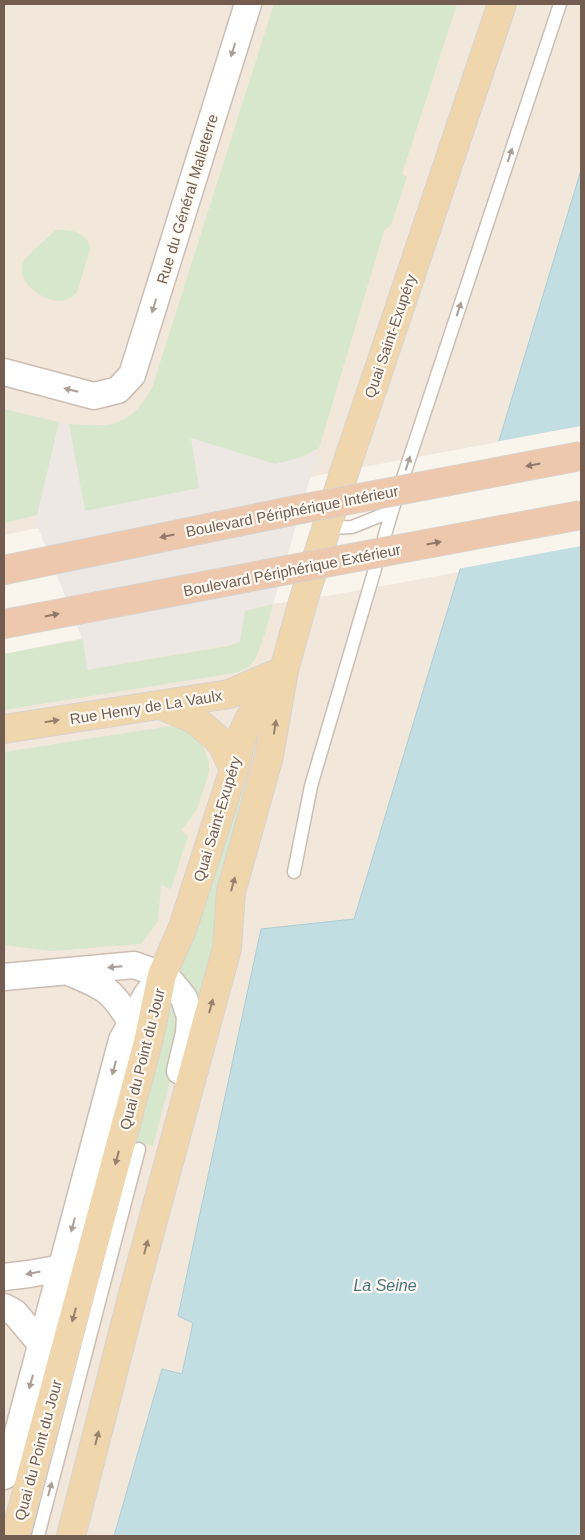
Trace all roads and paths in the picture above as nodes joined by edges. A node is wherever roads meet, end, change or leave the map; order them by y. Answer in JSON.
{"nodes":[{"id":1,"x":248,"y":4,"type":"edge"},
{"id":2,"x":502,"y":4,"type":"edge"},
{"id":3,"x":560,"y":4,"type":"edge"},
{"id":4,"x":4,"y":372,"type":"edge"},
{"id":5,"x":581,"y":456,"type":"edge"},
{"id":6,"x":392,"y":510,"type":"junction"},
{"id":7,"x":581,"y":515,"type":"edge"},
{"id":8,"x":327,"y":528,"type":"junction"},
{"id":9,"x":4,"y":570,"type":"edge"},
{"id":10,"x":4,"y":624,"type":"edge"},
{"id":11,"x":284,"y":670,"type":"junction"},
{"id":12,"x":160,"y":704,"type":"junction"},
{"id":13,"x":4,"y":729,"type":"edge"},
{"id":14,"x":234,"y":769,"type":"junction"},
{"id":15,"x":294,"y":872,"type":"dead end"},
{"id":16,"x":65,"y":971,"type":"junction"},
{"id":17,"x":162,"y":975,"type":"junction"},
{"id":18,"x":4,"y":977,"type":"edge"},
{"id":19,"x":131,"y":1022,"type":"junction"},
{"id":20,"x":176,"y":1137,"type":"junction"},
{"id":21,"x":139,"y":1148,"type":"dead end"},
{"id":22,"x":62,"y":1268,"type":"junction"},
{"id":23,"x":4,"y":1277,"type":"edge"},
{"id":24,"x":4,"y":1307,"type":"edge"},
{"id":25,"x":41,"y":1344,"type":"junction"},
{"id":26,"x":4,"y":1476,"type":"edge"},
{"id":27,"x":26,"y":1494,"type":"junction"},
{"id":28,"x":66,"y":1532,"type":"edge"},
{"id":29,"x":7,"y":1536,"type":"edge"},
{"id":30,"x":15,"y":1536,"type":"edge"},
{"id":31,"x":38,"y":1536,"type":"edge"}],
"edges":[{"from":1,"to":4,"type":"street","name":"Rue du Général Malleterre","one_way":true},
{"from":2,"to":8,"type":"main road","name":"Quai Saint-Exupéry"},
{"from":6,"to":3,"type":"lane","one_way":true},
{"from":5,"to":9,"type":"highway","name":"Boulevard Périphérique Intérieur","one_way":true,"bridge":true},
{"from":6,"to":8,"type":"lane"},
{"from":6,"to":15,"type":"lane"},
{"from":10,"to":7,"type":"highway","name":"Boulevard Périphérique Extérieur","one_way":true,"bridge":true},
{"from":8,"to":11,"type":"main road","name":"Quai Saint-Exupéry"},
{"from":11,"to":12,"type":"main road","name":"Rue Henry de La Vaulx"},
{"from":11,"to":14,"type":"main road","name":"Quai Saint-Exupéry"},
{"from":20,"to":11,"type":"main road","name":"Quai Saint-Exupéry","one_way":true},
{"from":13,"to":12,"type":"main road","name":"Rue Henry de La Vaulx","one_way":true},
{"from":12,"to":14,"type":"main road"},
{"from":14,"to":17,"type":"main road","name":"Quai Saint-Exupéry"},
{"from":17,"to":16,"type":"street","one_way":true},
{"from":16,"to":18,"type":"street"},
{"from":16,"to":19,"type":"street"},
{"from":17,"to":19,"type":"street","name":"Quai du Point du Jour"},
{"from":17,"to":20,"type":"street"},
{"from":17,"to":27,"type":"main road","name":"Quai du Point du Jour","one_way":true},
{"from":19,"to":22,"type":"street","name":"Quai du Point du Jour","one_way":true},
{"from":28,"to":20,"type":"main road","one_way":true},
{"from":31,"to":21,"type":"lane","one_way":true},
{"from":22,"to":23,"type":"street","one_way":true},
{"from":22,"to":25,"type":"street","name":"Quai du Point du Jour"},
{"from":24,"to":25,"type":"street"},
{"from":25,"to":26,"type":"street","name":"Quai du Point du Jour","one_way":true},
{"from":27,"to":29,"type":"main road"},
{"from":27,"to":30,"type":"main road","name":"Quai du Point du Jour"}]}
